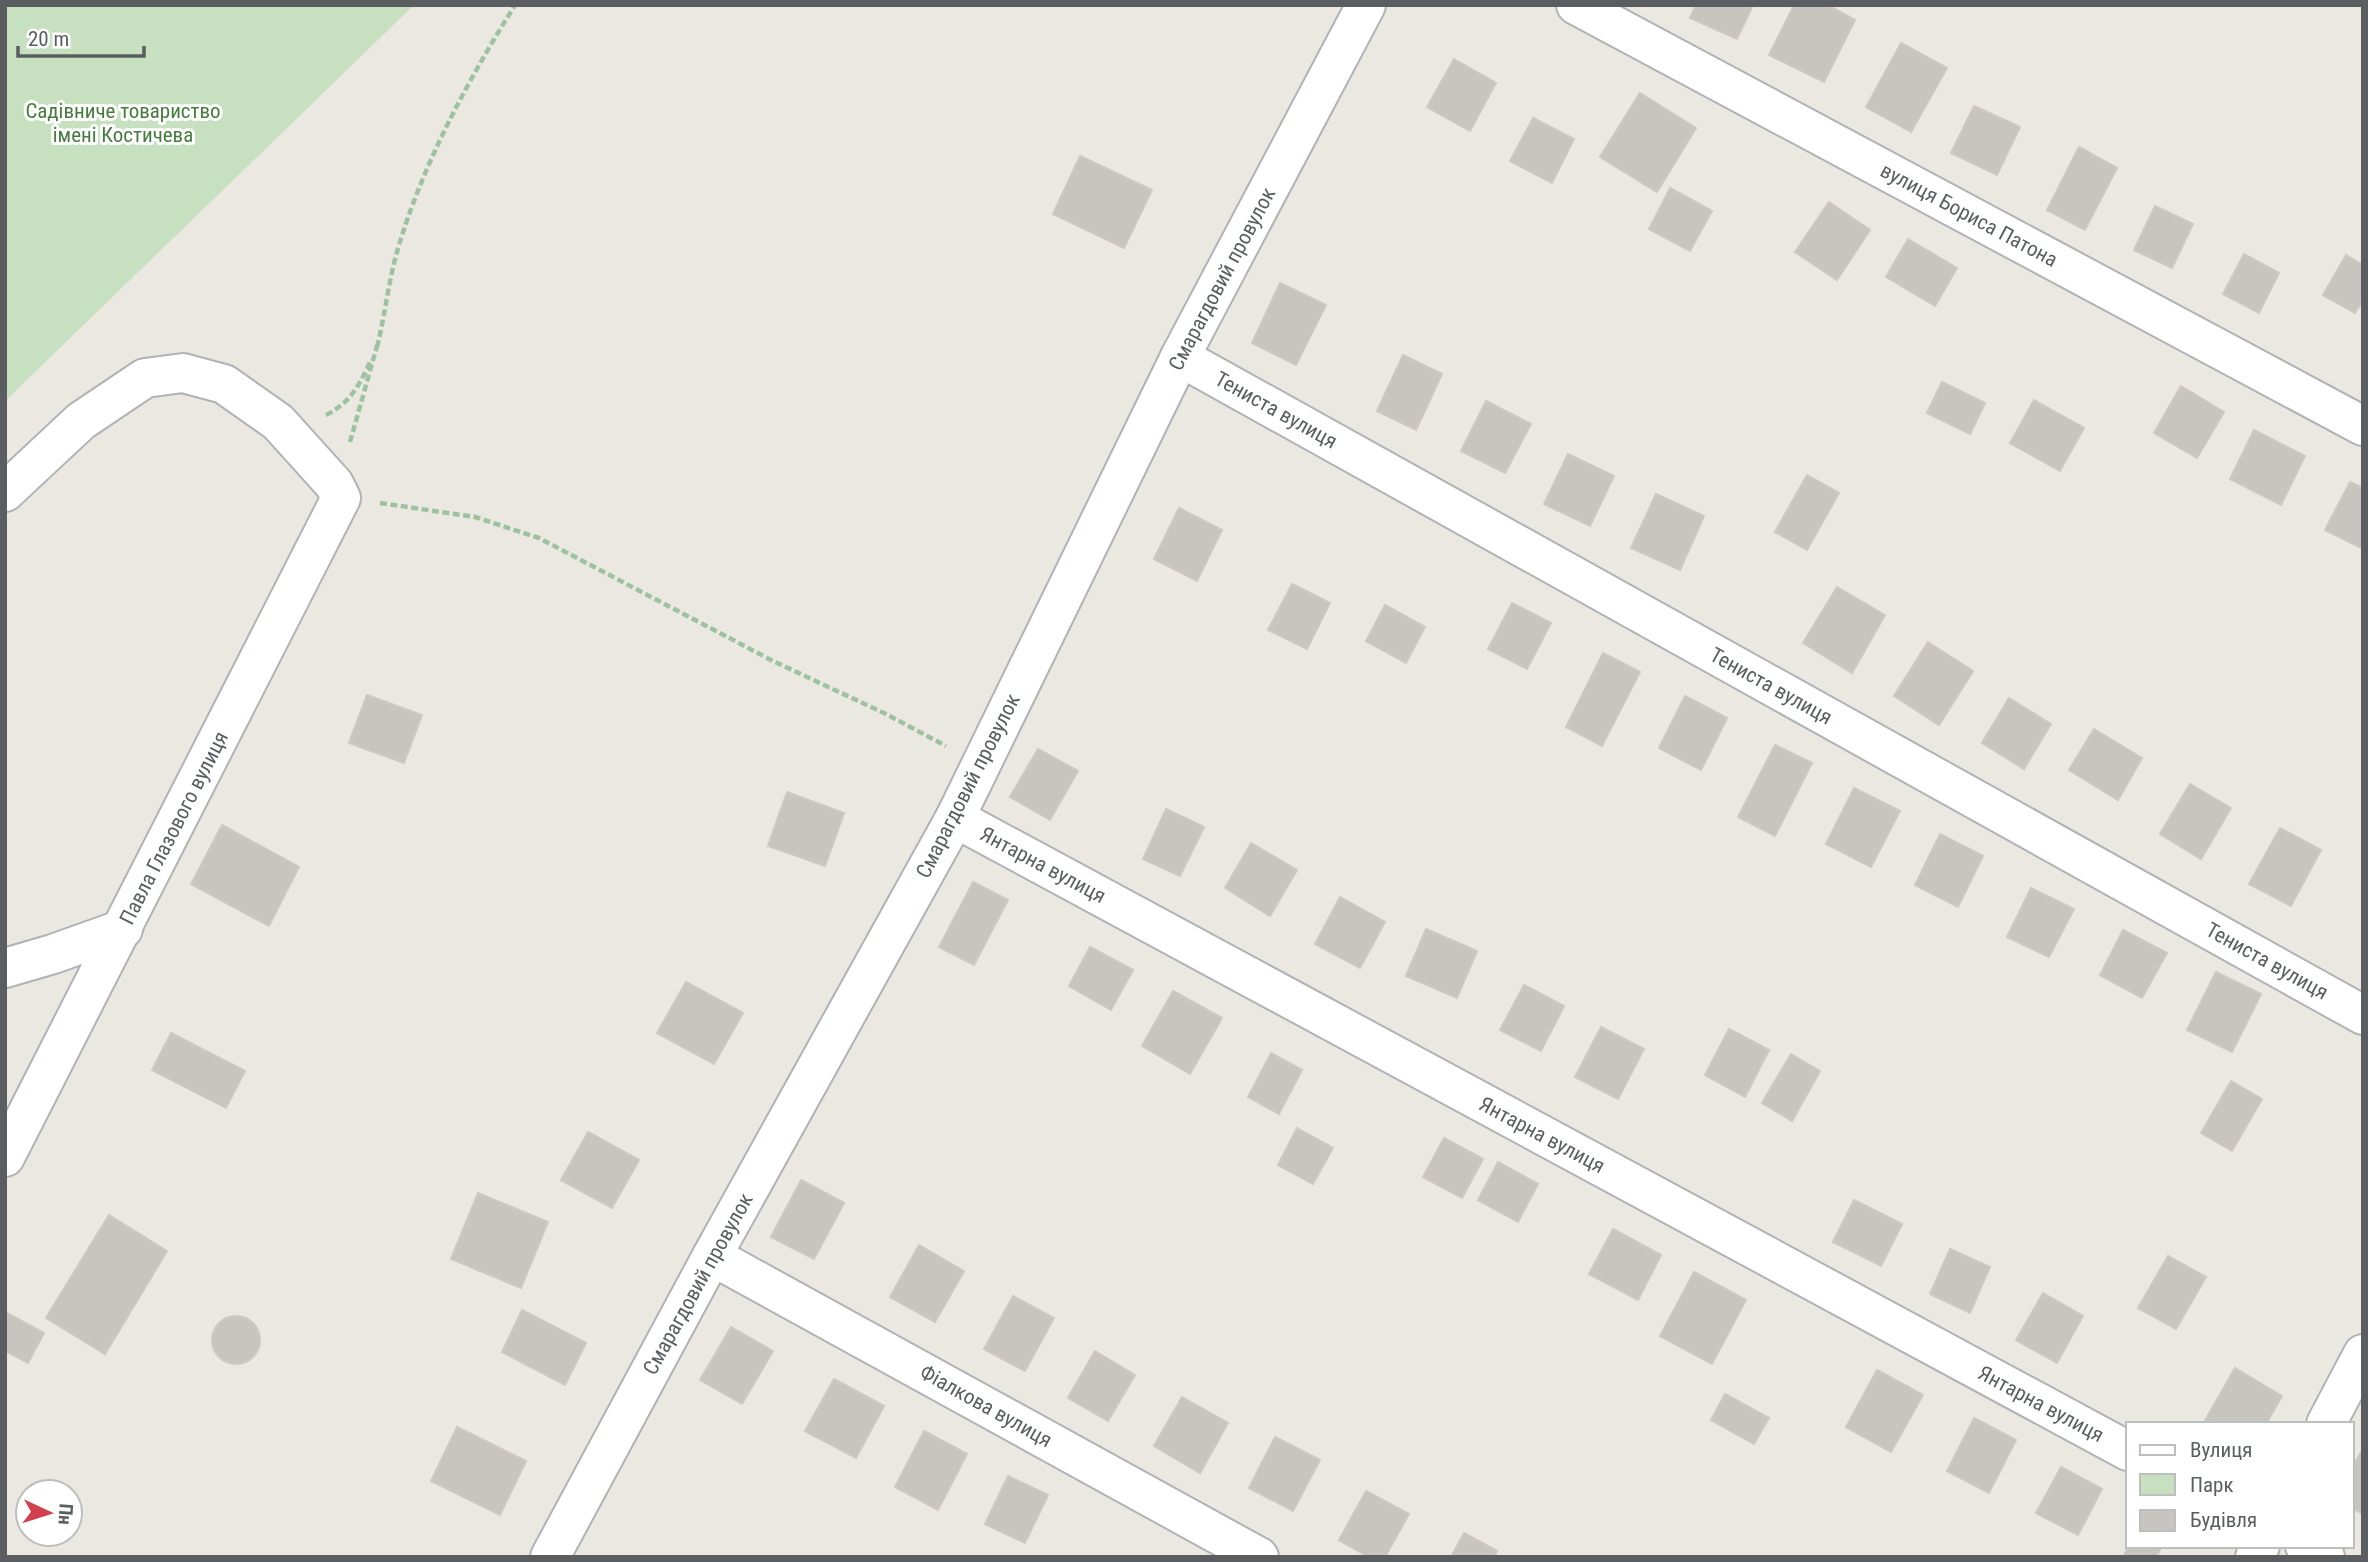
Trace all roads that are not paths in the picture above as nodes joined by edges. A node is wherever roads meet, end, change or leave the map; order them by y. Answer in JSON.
{"nodes":[{"id":1,"x":1366,"y":5,"type":"edge"},
{"id":2,"x":1576,"y":5,"type":"edge"},
{"id":3,"x":1180,"y":357,"type":"junction"},
{"id":4,"x":2363,"y":426,"type":"edge"},
{"id":5,"x":5,"y":492,"type":"edge"},
{"id":6,"x":955,"y":818,"type":"junction"},
{"id":7,"x":123,"y":929,"type":"junction"},
{"id":8,"x":5,"y":968,"type":"edge"},
{"id":9,"x":2363,"y":1014,"type":"edge"},
{"id":10,"x":5,"y":1157,"type":"edge"},
{"id":11,"x":712,"y":1256,"type":"junction"},
{"id":12,"x":2363,"y":1354,"type":"edge"},
{"id":13,"x":2327,"y":1422,"type":"edge"},
{"id":14,"x":2126,"y":1450,"type":"edge"},
{"id":15,"x":2309,"y":1548,"type":"edge"},
{"id":16,"x":550,"y":1557,"type":"edge"},
{"id":17,"x":1259,"y":1557,"type":"edge"},
{"id":18,"x":2325,"y":1557,"type":"edge"}],
"edges":[{"from":1,"to":3,"type":"street","name":"Смарагдовий провулок"},
{"from":2,"to":4,"type":"street","name":"вулиця Бориса Патона"},
{"from":3,"to":6,"type":"street","name":"Смарагдовий провулок"},
{"from":3,"to":9,"type":"street","name":"Тениста вулиця"},
{"from":5,"to":7,"type":"street","name":"Павла Глазового вулиця"},
{"from":6,"to":11,"type":"street","name":"Смарагдовий провулок"},
{"from":6,"to":14,"type":"street","name":"Янтарна вулиця"},
{"from":7,"to":8,"type":"street"},
{"from":7,"to":10,"type":"street","name":"Павла Глазового вулиця"},
{"from":11,"to":16,"type":"street","name":"Смарагдовий провулок"},
{"from":11,"to":17,"type":"street","name":"Фіалкова вулиця"},
{"from":12,"to":13,"type":"street"},
{"from":15,"to":18,"type":"street"}]}
